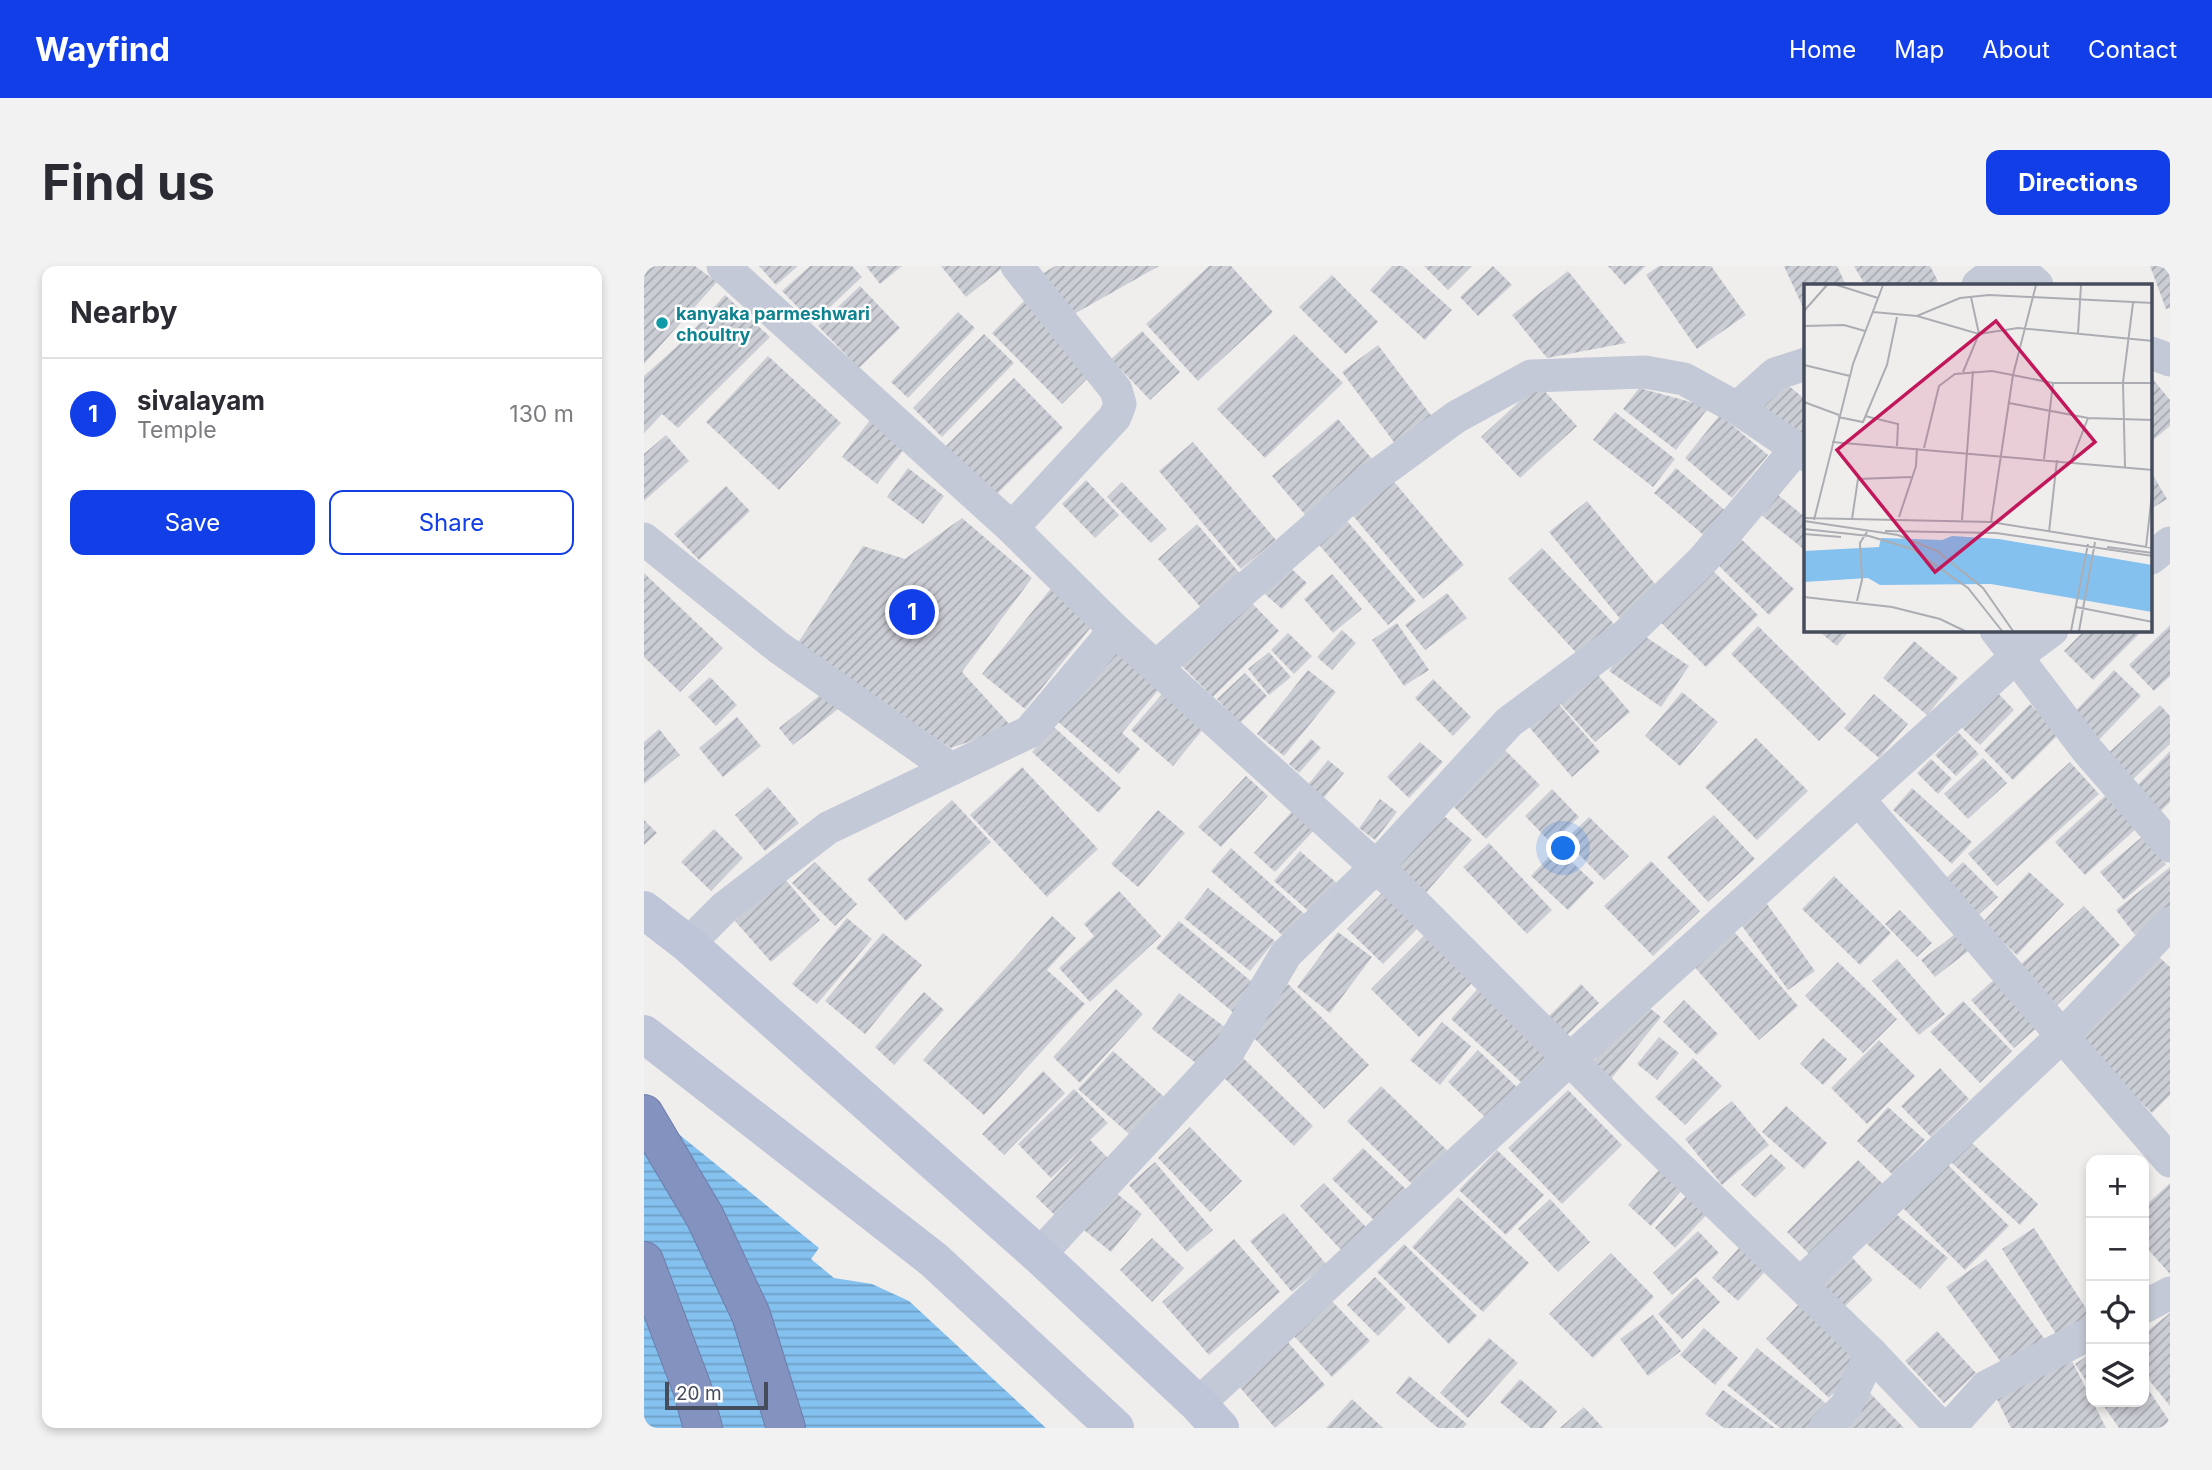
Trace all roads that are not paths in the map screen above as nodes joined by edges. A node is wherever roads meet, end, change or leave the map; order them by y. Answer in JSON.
{"nodes":[{"id":1,"x":723,"y":266,"type":"edge"},
{"id":2,"x":1017,"y":266,"type":"edge"},
{"id":3,"x":2003,"y":266,"type":"edge"},
{"id":4,"x":2017,"y":266,"type":"edge"},
{"id":5,"x":1979,"y":284,"type":"edge"},
{"id":6,"x":2036,"y":284,"type":"edge"},
{"id":7,"x":2152,"y":352,"type":"edge"},
{"id":8,"x":2170,"y":360,"type":"edge"},
{"id":9,"x":1804,"y":365,"type":"edge"},
{"id":10,"x":1737,"y":408,"type":"junction"},
{"id":11,"x":1802,"y":451,"type":"edge"},
{"id":12,"x":1012,"y":528,"type":"junction"},
{"id":13,"x":644,"y":539,"type":"edge"},
{"id":14,"x":2170,"y":543,"type":"edge"},
{"id":15,"x":2152,"y":557,"type":"edge"},
{"id":16,"x":1115,"y":629,"type":"junction"},
{"id":17,"x":1998,"y":632,"type":"edge"},
{"id":18,"x":2049,"y":632,"type":"edge"},
{"id":19,"x":2017,"y":656,"type":"junction"},
{"id":20,"x":1157,"y":666,"type":"junction"},
{"id":21,"x":951,"y":769,"type":"junction"},
{"id":22,"x":1859,"y":800,"type":"junction"},
{"id":23,"x":2170,"y":846,"type":"edge"},
{"id":24,"x":1376,"y":867,"type":"junction"},
{"id":25,"x":644,"y":910,"type":"edge"},
{"id":26,"x":2170,"y":923,"type":"edge"},
{"id":27,"x":688,"y":944,"type":"junction"},
{"id":28,"x":644,"y":1034,"type":"edge"},
{"id":29,"x":2061,"y":1037,"type":"junction"},
{"id":30,"x":1569,"y":1060,"type":"junction"},
{"id":31,"x":644,"y":1114,"type":"edge"},
{"id":32,"x":2170,"y":1161,"type":"edge"},
{"id":33,"x":1039,"y":1255,"type":"junction"},
{"id":34,"x":644,"y":1261,"type":"edge"},
{"id":35,"x":1800,"y":1284,"type":"junction"},
{"id":36,"x":2170,"y":1293,"type":"edge"},
{"id":37,"x":2149,"y":1304,"type":"edge"},
{"id":38,"x":2086,"y":1336,"type":"edge"},
{"id":39,"x":1871,"y":1353,"type":"junction"},
{"id":40,"x":1209,"y":1416,"type":"edge"},
{"id":41,"x":703,"y":1428,"type":"edge"},
{"id":42,"x":786,"y":1428,"type":"edge"},
{"id":43,"x":1115,"y":1428,"type":"edge"},
{"id":44,"x":1825,"y":1428,"type":"edge"},
{"id":45,"x":1942,"y":1428,"type":"edge"},
{"id":46,"x":1948,"y":1428,"type":"edge"}],
"edges":[{"from":1,"to":12,"type":"street"},
{"from":2,"to":12,"type":"street"},
{"from":3,"to":5,"type":"street"},
{"from":4,"to":6,"type":"street"},
{"from":7,"to":8,"type":"street"},
{"from":9,"to":10,"type":"street"},
{"from":10,"to":11,"type":"street"},
{"from":10,"to":20,"type":"street"},
{"from":11,"to":24,"type":"street"},
{"from":12,"to":16,"type":"street"},
{"from":13,"to":21,"type":"street"},
{"from":14,"to":15,"type":"street"},
{"from":16,"to":20,"type":"street"},
{"from":16,"to":21,"type":"street"},
{"from":17,"to":19,"type":"street"},
{"from":18,"to":19,"type":"street"},
{"from":19,"to":22,"type":"street"},
{"from":19,"to":23,"type":"street"},
{"from":20,"to":24,"type":"street"},
{"from":21,"to":27,"type":"street"},
{"from":22,"to":29,"type":"street"},
{"from":22,"to":30,"type":"street"},
{"from":24,"to":30,"type":"street"},
{"from":24,"to":33,"type":"street"},
{"from":25,"to":27,"type":"main road"},
{"from":26,"to":29,"type":"street"},
{"from":27,"to":33,"type":"main road"},
{"from":28,"to":43,"type":"main road"},
{"from":29,"to":32,"type":"street"},
{"from":29,"to":35,"type":"street"},
{"from":30,"to":35,"type":"street"},
{"from":30,"to":40,"type":"street"},
{"from":31,"to":42,"type":"highway"},
{"from":33,"to":40,"type":"main road"},
{"from":34,"to":41,"type":"highway"},
{"from":35,"to":39,"type":"street"},
{"from":36,"to":37,"type":"street"},
{"from":38,"to":46,"type":"street"},
{"from":39,"to":44,"type":"street"},
{"from":39,"to":45,"type":"street"}]}
